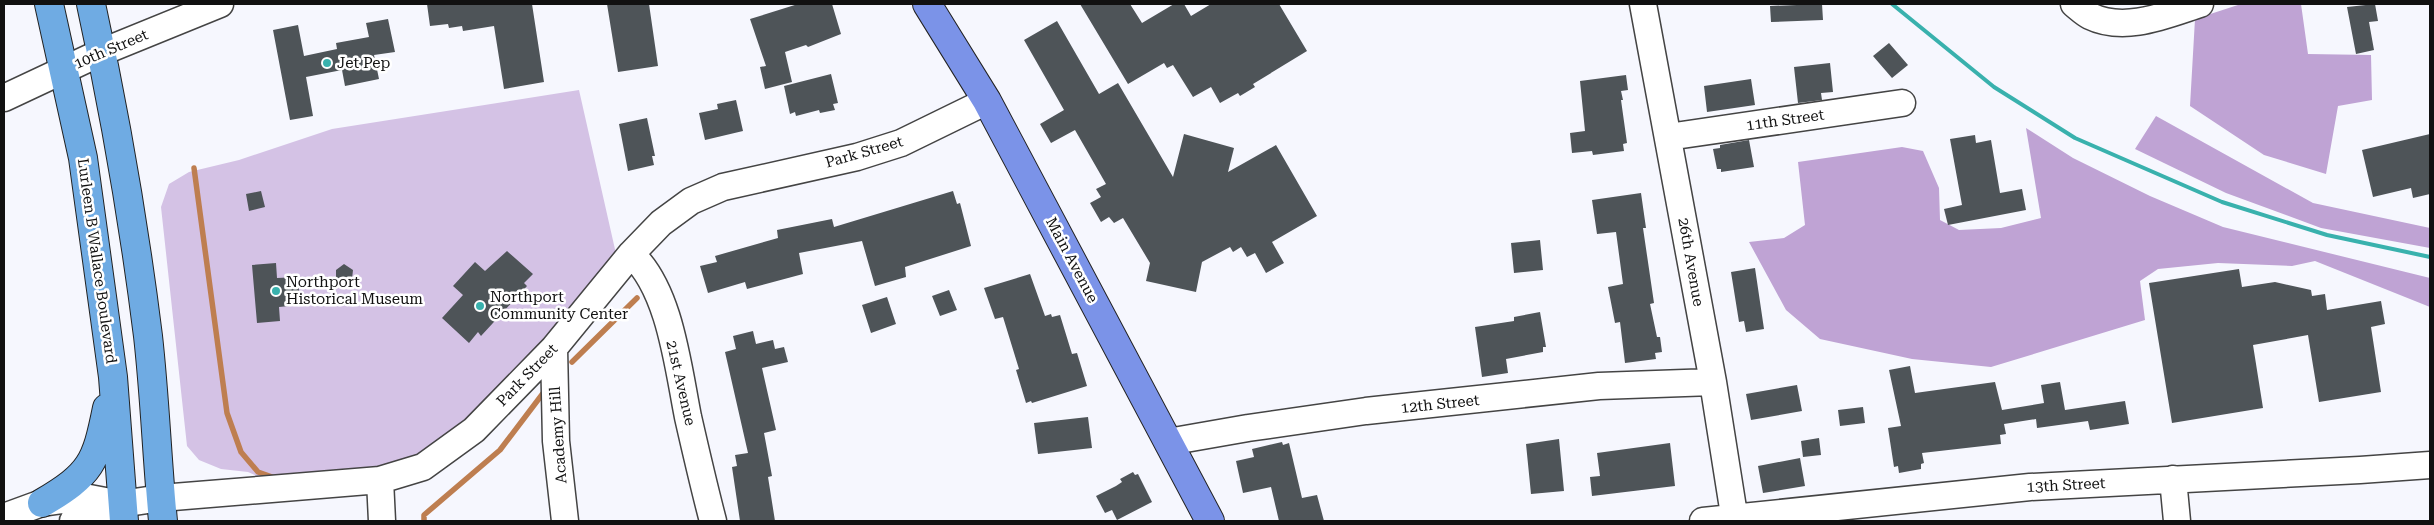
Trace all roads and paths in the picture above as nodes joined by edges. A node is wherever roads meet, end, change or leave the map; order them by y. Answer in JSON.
{"nodes":[{"id":1,"x":49,"y":4,"type":"edge"},
{"id":2,"x":91,"y":4,"type":"edge"},
{"id":3,"x":220,"y":4,"type":"edge"},
{"id":4,"x":927,"y":4,"type":"edge"},
{"id":5,"x":1643,"y":4,"type":"edge"},
{"id":6,"x":2200,"y":4,"type":"edge"},
{"id":7,"x":2082,"y":10,"type":"edge"},
{"id":8,"x":102,"y":52,"type":"junction"},
{"id":9,"x":64,"y":70,"type":"junction"},
{"id":10,"x":4,"y":98,"type":"edge"},
{"id":11,"x":987,"y":101,"type":"junction"},
{"id":12,"x":1902,"y":103,"type":"dead end"},
{"id":13,"x":1668,"y":137,"type":"junction"},
{"id":14,"x":631,"y":254,"type":"junction"},
{"id":15,"x":554,"y":348,"type":"junction"},
{"id":16,"x":113,"y":377,"type":"junction"},
{"id":17,"x":1713,"y":382,"type":"junction"},
{"id":18,"x":1168,"y":442,"type":"junction"},
{"id":19,"x":2430,"y":465,"type":"edge"},
{"id":20,"x":2172,"y":479,"type":"junction"},
{"id":21,"x":380,"y":480,"type":"junction"},
{"id":22,"x":42,"y":503,"type":"junction"},
{"id":23,"x":162,"y":510,"type":"edge"},
{"id":24,"x":122,"y":512,"type":"edge"},
{"id":25,"x":4,"y":517,"type":"edge"},
{"id":26,"x":1735,"y":520,"type":"edge"},
{"id":27,"x":73,"y":521,"type":"edge"},
{"id":28,"x":382,"y":521,"type":"edge"},
{"id":29,"x":565,"y":521,"type":"edge"},
{"id":30,"x":713,"y":521,"type":"edge"},
{"id":31,"x":1210,"y":521,"type":"edge"},
{"id":32,"x":1703,"y":521,"type":"edge"},
{"id":33,"x":2177,"y":521,"type":"edge"}],
"edges":[{"from":1,"to":9,"type":"highway","name":"Lurleen B Wallace Boulevard"},
{"from":2,"to":8,"type":"highway"},
{"from":3,"to":8,"type":"street","name":"10th Street"},
{"from":4,"to":11,"type":"main road","name":"Main Avenue"},
{"from":5,"to":13,"type":"street","name":"26th Avenue"},
{"from":6,"to":7,"type":"street"},
{"from":8,"to":9,"type":"street","name":"10th Street"},
{"from":8,"to":23,"type":"highway"},
{"from":9,"to":10,"type":"street","name":"10th Street"},
{"from":9,"to":16,"type":"highway","name":"Lurleen B Wallace Boulevard"},
{"from":11,"to":14,"type":"street","name":"Park Street"},
{"from":11,"to":18,"type":"main road","name":"Main Avenue"},
{"from":12,"to":13,"type":"street","name":"11th Street"},
{"from":13,"to":17,"type":"street","name":"26th Avenue"},
{"from":14,"to":15,"type":"street","name":"Park Street"},
{"from":14,"to":30,"type":"street","name":"21st Avenue"},
{"from":15,"to":21,"type":"street","name":"Park Street"},
{"from":15,"to":29,"type":"street","name":"Academy Hill"},
{"from":16,"to":22,"type":"highway"},
{"from":16,"to":24,"type":"highway","name":"Lurleen B Wallace Boulevard"},
{"from":17,"to":18,"type":"street","name":"12th Street"},
{"from":17,"to":26,"type":"street","name":"26th Avenue"},
{"from":18,"to":31,"type":"main road","name":"Main Avenue"},
{"from":19,"to":20,"type":"street","name":"13th Street"},
{"from":20,"to":26,"type":"street","name":"13th Street"},
{"from":20,"to":33,"type":"street"},
{"from":21,"to":23,"type":"street","name":"Park Street"},
{"from":21,"to":28,"type":"street"},
{"from":22,"to":24,"type":"street"},
{"from":22,"to":25,"type":"street"},
{"from":23,"to":24,"type":"street"},
{"from":24,"to":27,"type":"street"},
{"from":26,"to":32,"type":"street","name":"13th Street"}]}
